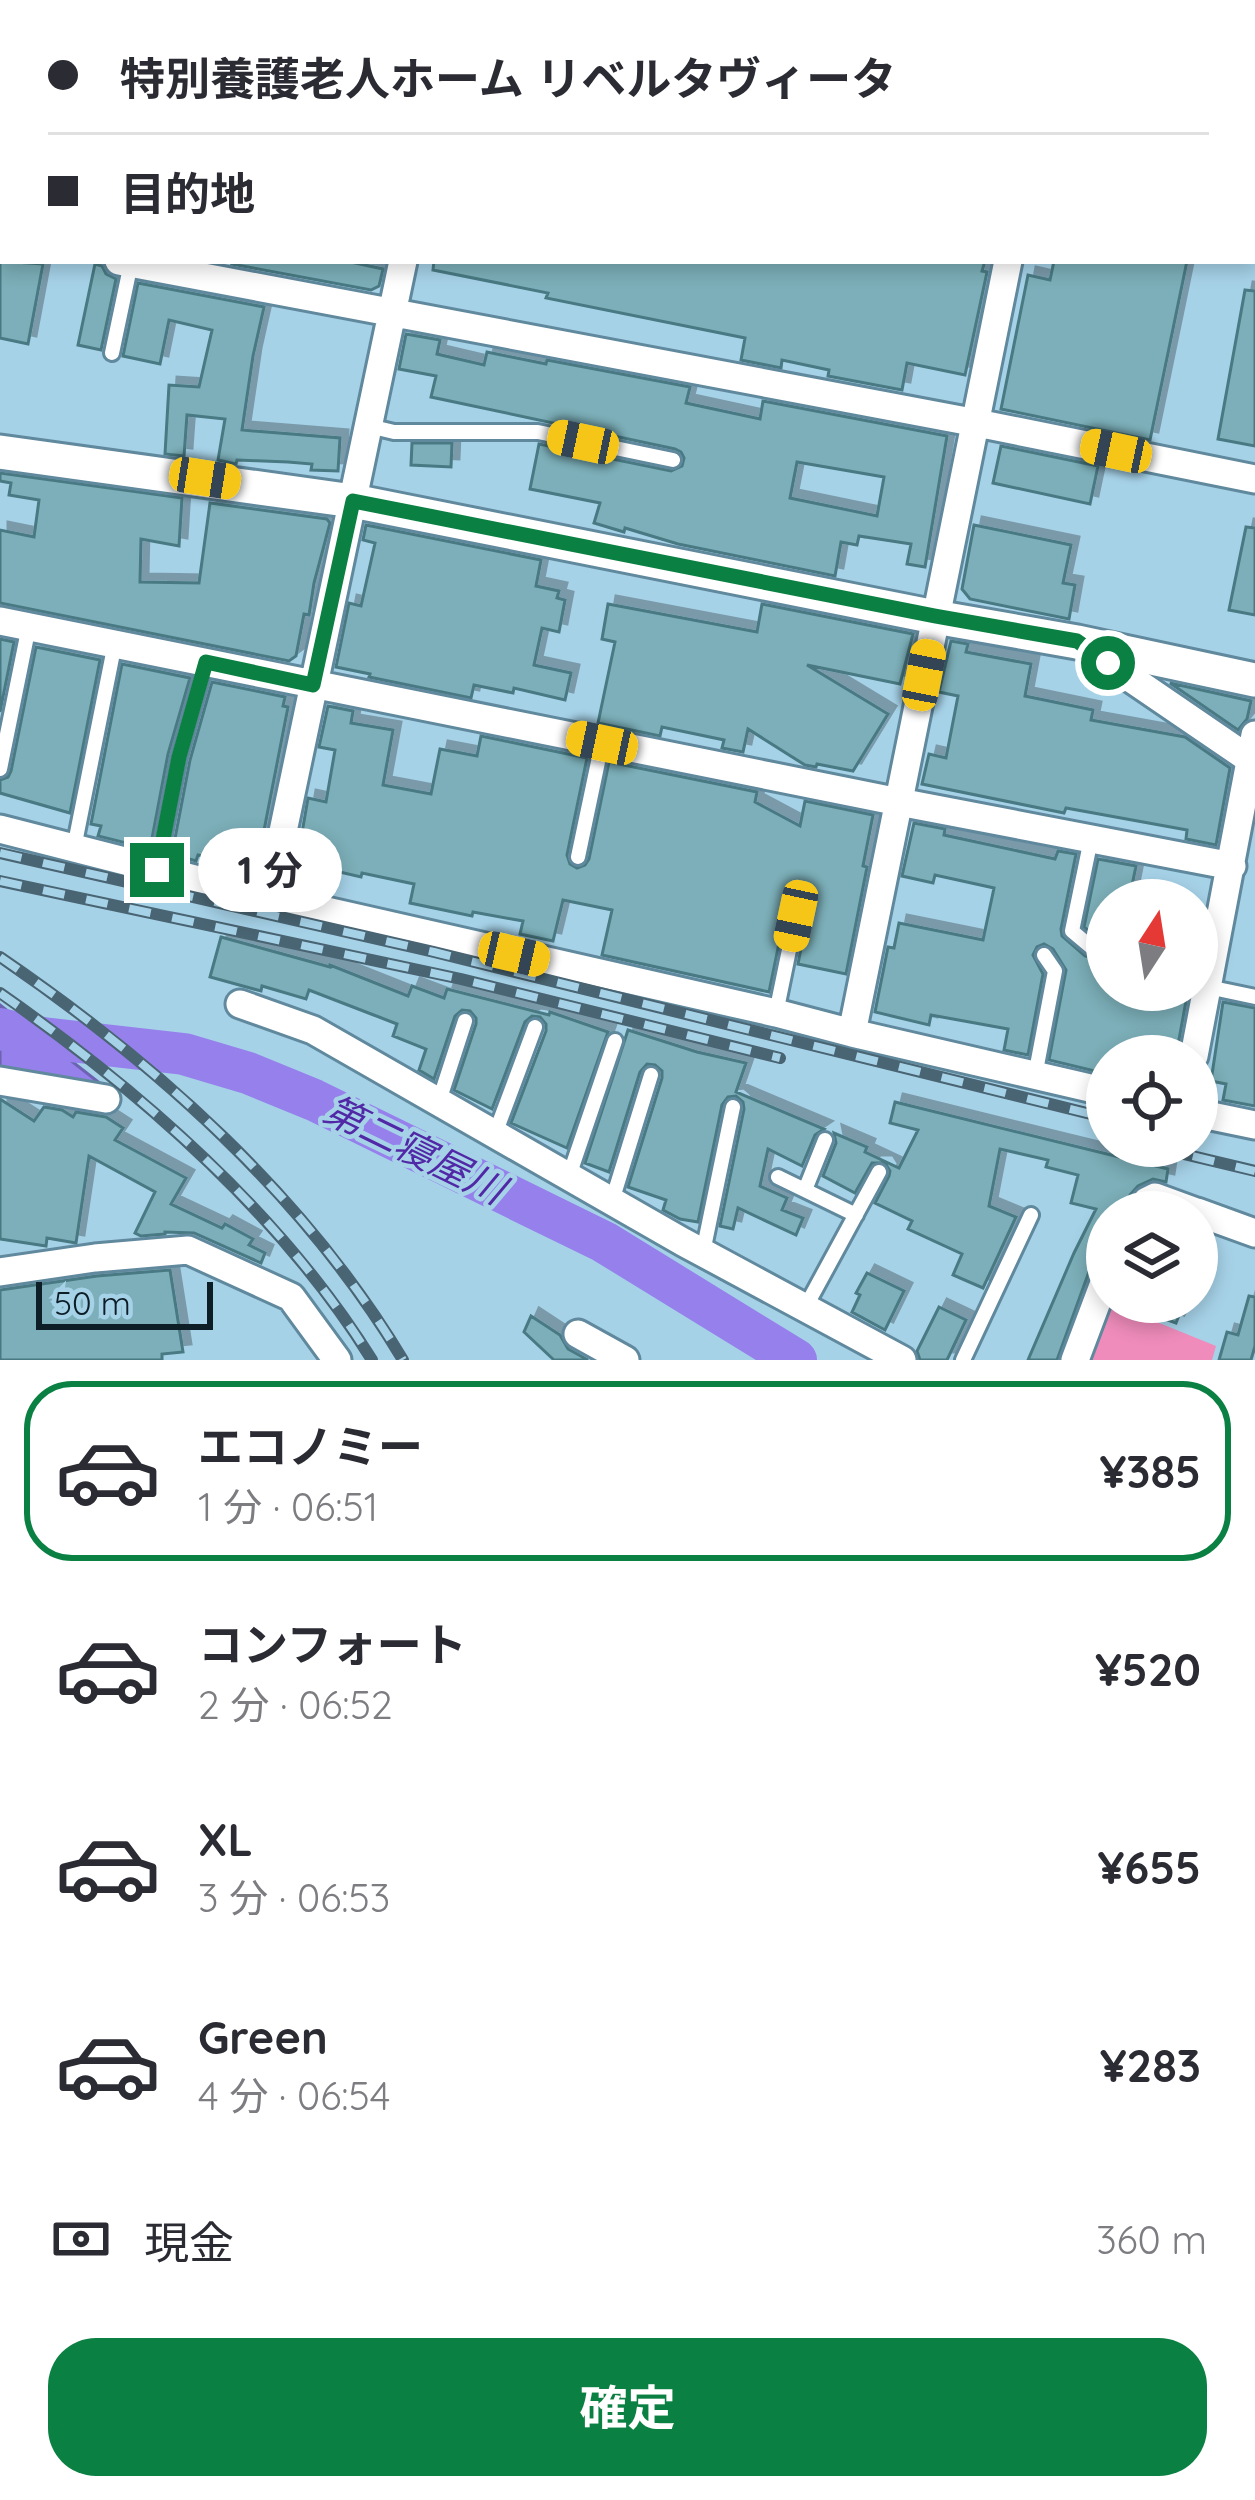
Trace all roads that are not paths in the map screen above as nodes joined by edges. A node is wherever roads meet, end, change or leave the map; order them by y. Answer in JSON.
{"nodes":[{"id":1,"x":124,"y":264,"type":"edge"},
{"id":2,"x":135,"y":264,"type":"edge"},
{"id":3,"x":402,"y":264,"type":"edge"},
{"id":4,"x":1007,"y":264,"type":"edge"},
{"id":5,"x":392,"y":313,"type":"junction"},
{"id":6,"x":112,"y":353,"type":"dead end"},
{"id":7,"x":976,"y":423,"type":"junction"},
{"id":8,"x":369,"y":426,"type":"junction"},
{"id":9,"x":0,"y":452,"type":"edge"},
{"id":10,"x":674,"y":460,"type":"dead end"},
{"id":11,"x":1255,"y":479,"type":"edge"},
{"id":12,"x":353,"y":501,"type":"junction"},
{"id":13,"x":935,"y":616,"type":"junction"},
{"id":14,"x":0,"y":621,"type":"edge"},
{"id":15,"x":29,"y":626,"type":"junction"},
{"id":16,"x":1077,"y":641,"type":"junction"},
{"id":17,"x":115,"y":644,"type":"junction"},
{"id":18,"x":206,"y":662,"type":"junction"},
{"id":19,"x":1255,"y":680,"type":"edge"},
{"id":20,"x":313,"y":685,"type":"junction"},
{"id":21,"x":602,"y":743,"type":"junction"},
{"id":22,"x":1253,"y":753,"type":"edge"},
{"id":23,"x":0,"y":769,"type":"edge"},
{"id":24,"x":898,"y":802,"type":"junction"},
{"id":25,"x":0,"y":829,"type":"edge"},
{"id":26,"x":1091,"y":839,"type":"junction"},
{"id":27,"x":74,"y":848,"type":"junction"},
{"id":28,"x":578,"y":857,"type":"dead end"},
{"id":29,"x":1232,"y":866,"type":"junction"},
{"id":30,"x":157,"y":870,"type":"junction"},
{"id":31,"x":268,"y":898,"type":"junction"},
{"id":32,"x":796,"y":916,"type":"dead end"},
{"id":33,"x":1218,"y":923,"type":"edge"},
{"id":34,"x":1086,"y":943,"type":"edge"},
{"id":35,"x":1044,"y":956,"type":"dead end"},
{"id":36,"x":1218,"y":981,"type":"edge"},
{"id":37,"x":1255,"y":997,"type":"edge"},
{"id":38,"x":240,"y":1004,"type":"dead end"},
{"id":39,"x":776,"y":1012,"type":"junction"},
{"id":40,"x":465,"y":1021,"type":"dead end"},
{"id":41,"x":535,"y":1028,"type":"dead end"},
{"id":42,"x":853,"y":1033,"type":"junction"},
{"id":43,"x":615,"y":1041,"type":"dead end"},
{"id":44,"x":651,"y":1076,"type":"dead end"},
{"id":45,"x":1035,"y":1076,"type":"junction"},
{"id":46,"x":0,"y":1081,"type":"edge"},
{"id":47,"x":1086,"y":1087,"type":"edge"},
{"id":48,"x":106,"y":1099,"type":"dead end"},
{"id":49,"x":439,"y":1102,"type":"junction"},
{"id":50,"x":733,"y":1107,"type":"dead end"},
{"id":51,"x":1218,"y":1117,"type":"edge"},
{"id":52,"x":1255,"y":1125,"type":"edge"},
{"id":53,"x":495,"y":1134,"type":"junction"},
{"id":54,"x":825,"y":1140,"type":"dead end"},
{"id":55,"x":879,"y":1172,"type":"dead end"},
{"id":56,"x":569,"y":1176,"type":"junction"},
{"id":57,"x":778,"y":1177,"type":"dead end"},
{"id":58,"x":805,"y":1190,"type":"junction"},
{"id":59,"x":612,"y":1201,"type":"junction"},
{"id":60,"x":856,"y":1215,"type":"junction"},
{"id":61,"x":1031,"y":1215,"type":"dead end"},
{"id":62,"x":1218,"y":1220,"type":"edge"},
{"id":63,"x":1255,"y":1233,"type":"edge"},
{"id":64,"x":703,"y":1252,"type":"junction"},
{"id":65,"x":0,"y":1272,"type":"edge"},
{"id":66,"x":805,"y":1308,"type":"junction"},
{"id":67,"x":1089,"y":1323,"type":"edge"},
{"id":68,"x":578,"y":1334,"type":"dead end"},
{"id":69,"x":337,"y":1360,"type":"edge"},
{"id":70,"x":625,"y":1360,"type":"edge"},
{"id":71,"x":902,"y":1360,"type":"edge"},
{"id":72,"x":962,"y":1360,"type":"edge"},
{"id":73,"x":1076,"y":1360,"type":"edge"}],
"edges":[{"from":1,"to":6,"type":"lane"},
{"from":2,"to":5,"type":"street"},
{"from":3,"to":5,"type":"street"},
{"from":4,"to":7,"type":"street"},
{"from":5,"to":7,"type":"street"},
{"from":5,"to":8,"type":"street"},
{"from":7,"to":11,"type":"street"},
{"from":7,"to":13,"type":"street"},
{"from":8,"to":10,"type":"lane"},
{"from":8,"to":12,"type":"street"},
{"from":9,"to":12,"type":"street"},
{"from":12,"to":13,"type":"street"},
{"from":12,"to":20,"type":"street"},
{"from":13,"to":16,"type":"street"},
{"from":13,"to":24,"type":"street"},
{"from":14,"to":15,"type":"street"},
{"from":15,"to":17,"type":"street"},
{"from":15,"to":23,"type":"lane"},
{"from":16,"to":19,"type":"street"},
{"from":16,"to":22,"type":"street"},
{"from":17,"to":18,"type":"street"},
{"from":17,"to":27,"type":"lane"},
{"from":18,"to":20,"type":"street"},
{"from":18,"to":30,"type":"lane"},
{"from":20,"to":21,"type":"street"},
{"from":20,"to":31,"type":"street"},
{"from":21,"to":24,"type":"street"},
{"from":21,"to":28,"type":"lane"},
{"from":22,"to":29,"type":"street"},
{"from":24,"to":26,"type":"street"},
{"from":24,"to":42,"type":"street"},
{"from":25,"to":27,"type":"street"},
{"from":26,"to":29,"type":"street"},
{"from":26,"to":34,"type":"lane"},
{"from":27,"to":30,"type":"street"},
{"from":29,"to":33,"type":"street"},
{"from":30,"to":31,"type":"street"},
{"from":31,"to":39,"type":"street"},
{"from":32,"to":39,"type":"lane"},
{"from":35,"to":45,"type":"lane"},
{"from":36,"to":37,"type":"lane"},
{"from":38,"to":49,"type":"street"},
{"from":39,"to":42,"type":"street"},
{"from":40,"to":49,"type":"lane"},
{"from":41,"to":53,"type":"lane"},
{"from":42,"to":45,"type":"street"},
{"from":43,"to":56,"type":"lane"},
{"from":44,"to":59,"type":"lane"},
{"from":45,"to":47,"type":"street"},
{"from":46,"to":48,"type":"street"},
{"from":49,"to":53,"type":"street"},
{"from":50,"to":64,"type":"lane"},
{"from":51,"to":52,"type":"street"},
{"from":53,"to":56,"type":"street"},
{"from":54,"to":58,"type":"lane"},
{"from":55,"to":60,"type":"lane"},
{"from":56,"to":59,"type":"street"},
{"from":57,"to":58,"type":"lane"},
{"from":58,"to":60,"type":"lane"},
{"from":59,"to":64,"type":"street"},
{"from":60,"to":66,"type":"lane"},
{"from":61,"to":72,"type":"lane"},
{"from":62,"to":63,"type":"street"},
{"from":64,"to":66,"type":"street"},
{"from":65,"to":69,"type":"street"},
{"from":66,"to":71,"type":"street"},
{"from":67,"to":73,"type":"street"},
{"from":68,"to":70,"type":"street"}]}
